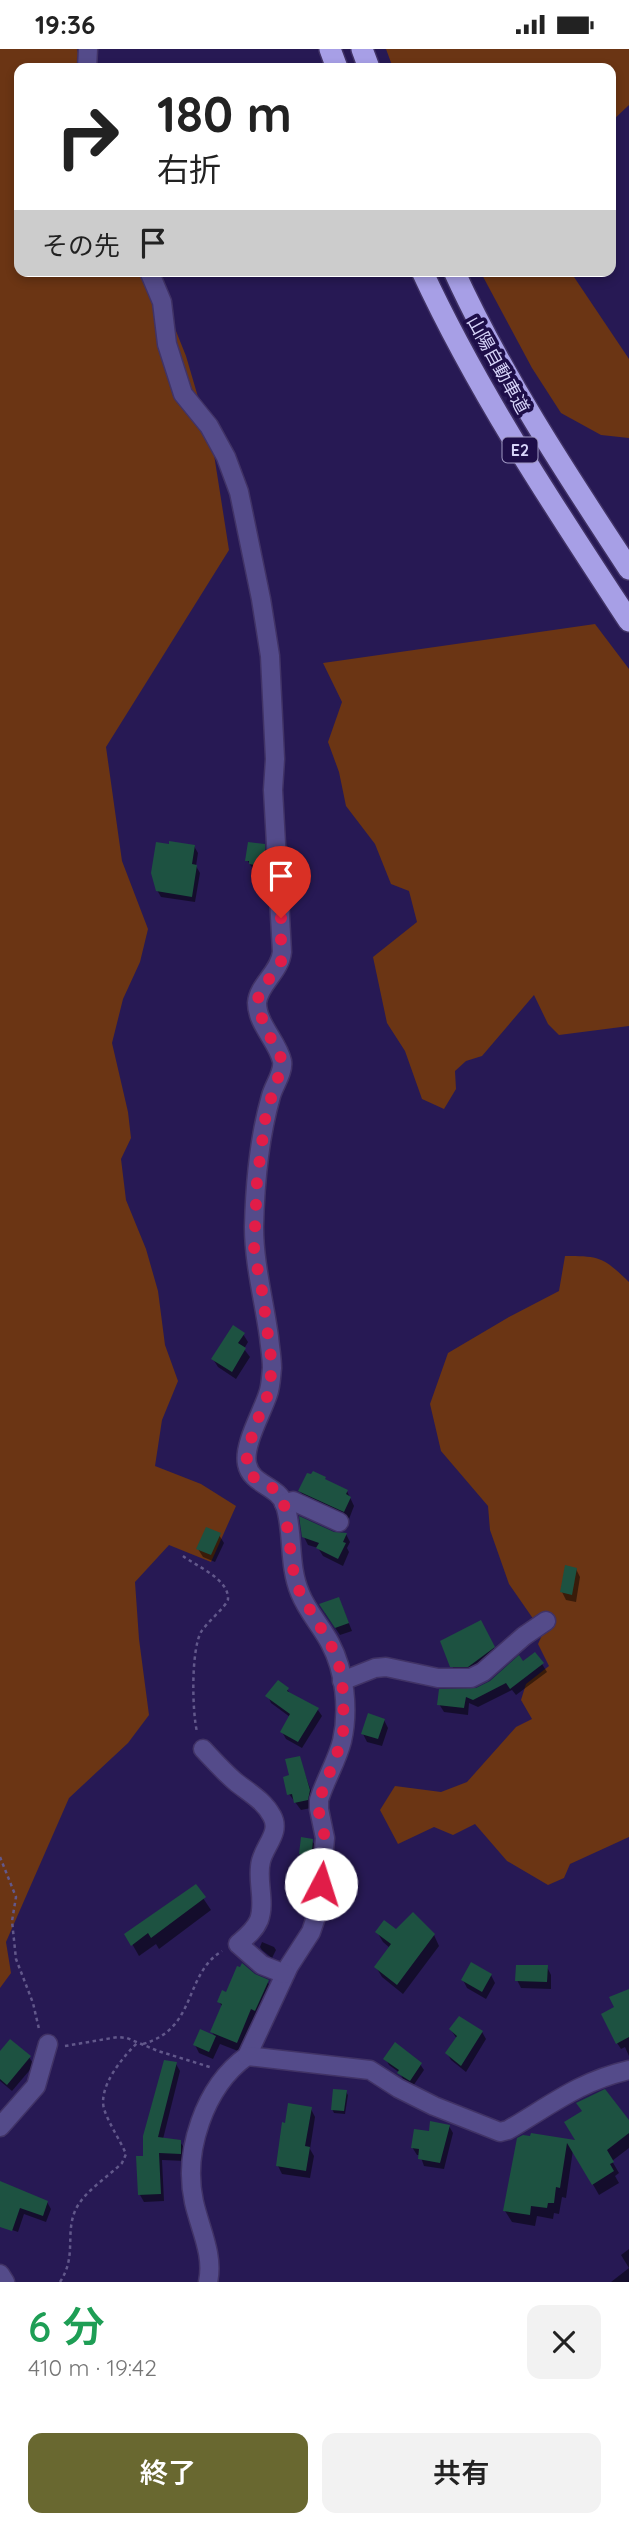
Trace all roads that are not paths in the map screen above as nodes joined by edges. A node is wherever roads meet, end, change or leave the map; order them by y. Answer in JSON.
{"nodes":[{"id":1,"x":152,"y":277,"type":"edge"},
{"id":2,"x":425,"y":277,"type":"edge"},
{"id":3,"x":457,"y":277,"type":"edge"},
{"id":4,"x":629,"y":569,"type":"edge"},
{"id":5,"x":629,"y":621,"type":"edge"},
{"id":6,"x":284,"y":1504,"type":"junction"},
{"id":7,"x":339,"y":1522,"type":"dead end"},
{"id":8,"x":546,"y":1621,"type":"dead end"},
{"id":9,"x":342,"y":1681,"type":"junction"},
{"id":10,"x":203,"y":1749,"type":"road end"},
{"id":11,"x":285,"y":1974,"type":"junction"},
{"id":12,"x":48,"y":2044,"type":"road end"},
{"id":13,"x":247,"y":2056,"type":"junction"},
{"id":14,"x":629,"y":2070,"type":"edge"},
{"id":15,"x":0,"y":2127,"type":"edge"},
{"id":16,"x":0,"y":2274,"type":"edge"},
{"id":17,"x":5,"y":2282,"type":"edge"},
{"id":18,"x":208,"y":2282,"type":"edge"}],
"edges":[{"from":1,"to":6,"type":"street"},
{"from":2,"to":5,"type":"highway","name":"山陽自動車道","number":"E2"},
{"from":3,"to":4,"type":"highway","name":"山陽自動車道","number":"E2"},
{"from":6,"to":7,"type":"street"},
{"from":6,"to":9,"type":"street"},
{"from":8,"to":9,"type":"street"},
{"from":9,"to":11,"type":"street"},
{"from":10,"to":11,"type":"street"},
{"from":11,"to":13,"type":"street"},
{"from":12,"to":15,"type":"street"},
{"from":13,"to":14,"type":"street"},
{"from":13,"to":18,"type":"street"},
{"from":16,"to":17,"type":"street"}]}
